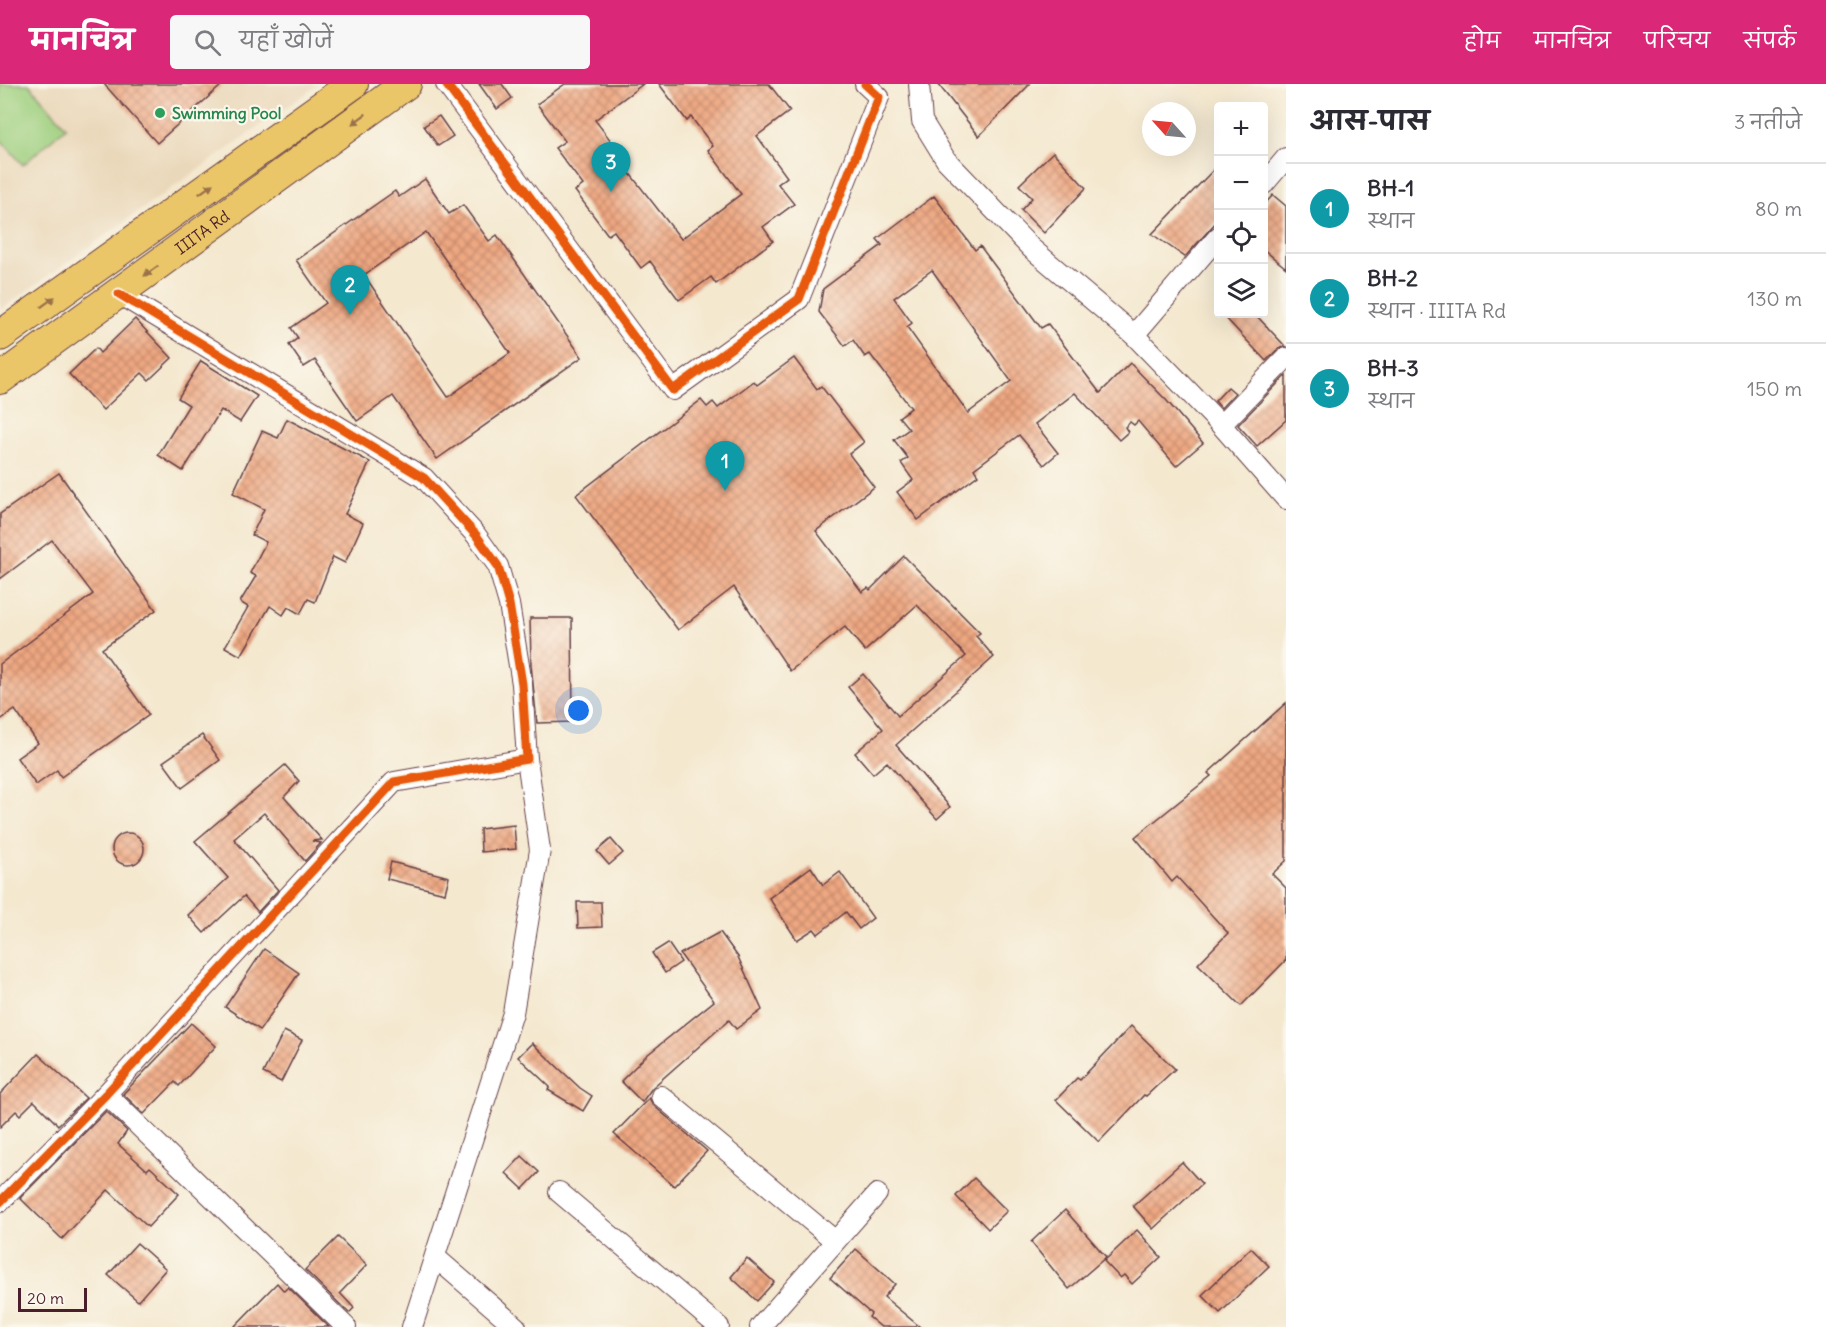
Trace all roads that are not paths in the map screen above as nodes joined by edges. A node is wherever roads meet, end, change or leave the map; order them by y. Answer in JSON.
{"nodes":[{"id":1,"x":353,"y":84,"type":"edge"},
{"id":2,"x":406,"y":84,"type":"edge"},
{"id":3,"x":446,"y":84,"type":"edge"},
{"id":4,"x":865,"y":84,"type":"edge"},
{"id":5,"x":919,"y":84,"type":"edge"},
{"id":6,"x":1286,"y":158,"type":"edge"},
{"id":7,"x":1268,"y":178,"type":"edge"},
{"id":8,"x":1214,"y":242,"type":"edge"},
{"id":9,"x":119,"y":294,"type":"junction"},
{"id":10,"x":1134,"y":335,"type":"junction"},
{"id":11,"x":0,"y":336,"type":"edge"},
{"id":12,"x":1286,"y":358,"type":"edge"},
{"id":13,"x":0,"y":379,"type":"edge"},
{"id":14,"x":1221,"y":425,"type":"junction"},
{"id":15,"x":1286,"y":498,"type":"edge"},
{"id":16,"x":527,"y":759,"type":"junction"},
{"id":17,"x":106,"y":1094,"type":"junction"},
{"id":18,"x":661,"y":1096,"type":"dead end"},
{"id":19,"x":560,"y":1192,"type":"dead end"},
{"id":20,"x":877,"y":1194,"type":"dead end"},
{"id":21,"x":0,"y":1202,"type":"edge"},
{"id":22,"x":834,"y":1240,"type":"junction"},
{"id":23,"x":435,"y":1257,"type":"junction"},
{"id":24,"x":346,"y":1327,"type":"edge"},
{"id":25,"x":412,"y":1327,"type":"edge"},
{"id":26,"x":516,"y":1327,"type":"edge"},
{"id":27,"x":719,"y":1327,"type":"edge"},
{"id":28,"x":760,"y":1327,"type":"edge"}],
"edges":[{"from":11,"to":1,"type":"main road","name":"IIITA Rd","one_way":true},
{"from":2,"to":9,"type":"main road","name":"IIITA Rd","one_way":true},
{"from":3,"to":4,"type":"street"},
{"from":5,"to":10,"type":"street"},
{"from":6,"to":7,"type":"street"},
{"from":8,"to":10,"type":"street"},
{"from":9,"to":13,"type":"main road","name":"IIITA Rd"},
{"from":9,"to":16,"type":"street"},
{"from":10,"to":14,"type":"street"},
{"from":12,"to":14,"type":"street"},
{"from":14,"to":15,"type":"street"},
{"from":16,"to":17,"type":"street"},
{"from":16,"to":23,"type":"street"},
{"from":17,"to":21,"type":"street"},
{"from":17,"to":24,"type":"street"},
{"from":18,"to":22,"type":"street"},
{"from":19,"to":27,"type":"street"},
{"from":20,"to":22,"type":"street"},
{"from":22,"to":28,"type":"street"},
{"from":23,"to":25,"type":"street"},
{"from":23,"to":26,"type":"street"}]}
